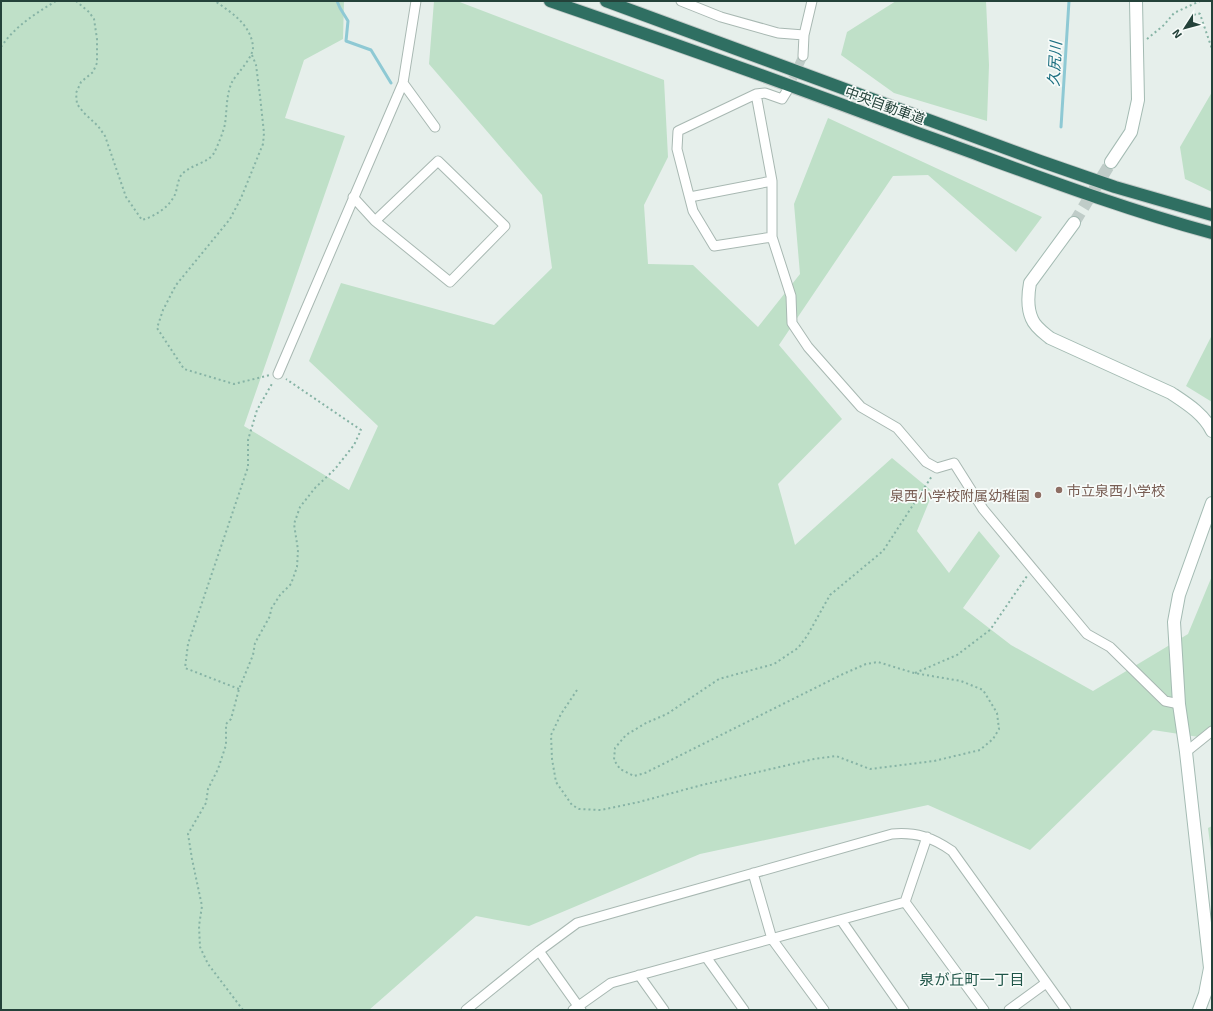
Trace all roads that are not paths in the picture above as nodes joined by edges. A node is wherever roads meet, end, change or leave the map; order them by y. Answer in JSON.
{"nodes":[{"id":1,"x":416,"y":1,"type":"edge"},
{"id":2,"x":550,"y":1,"type":"edge"},
{"id":3,"x":606,"y":1,"type":"edge"},
{"id":4,"x":681,"y":1,"type":"edge"},
{"id":5,"x":812,"y":1,"type":"edge"},
{"id":6,"x":1136,"y":1,"type":"edge"},
{"id":7,"x":804,"y":36,"type":"junction"},
{"id":8,"x":803,"y":56,"type":"tunnel mouth"},
{"id":9,"x":403,"y":83,"type":"junction"},
{"id":10,"x":788,"y":91,"type":"dead end"},
{"id":11,"x":756,"y":94,"type":"junction"},
{"id":12,"x":436,"y":127,"type":"dead end"},
{"id":13,"x":1111,"y":162,"type":"tunnel mouth"},
{"id":14,"x":772,"y":181,"type":"junction"},
{"id":15,"x":353,"y":197,"type":"junction"},
{"id":16,"x":690,"y":198,"type":"junction"},
{"id":17,"x":1212,"y":215,"type":"edge"},
{"id":18,"x":375,"y":221,"type":"junction"},
{"id":19,"x":1074,"y":223,"type":"tunnel mouth"},
{"id":20,"x":1212,"y":233,"type":"edge"},
{"id":21,"x":772,"y":237,"type":"junction"},
{"id":22,"x":278,"y":374,"type":"road end"},
{"id":23,"x":1212,"y":431,"type":"edge"},
{"id":24,"x":1212,"y":503,"type":"edge"},
{"id":25,"x":1179,"y":704,"type":"junction"},
{"id":26,"x":1212,"y":731,"type":"edge"},
{"id":27,"x":1186,"y":752,"type":"junction"},
{"id":28,"x":926,"y":837,"type":"junction"},
{"id":29,"x":753,"y":873,"type":"junction"},
{"id":30,"x":905,"y":902,"type":"junction"},
{"id":31,"x":841,"y":920,"type":"junction"},
{"id":32,"x":772,"y":939,"type":"junction"},
{"id":33,"x":539,"y":951,"type":"junction"},
{"id":34,"x":706,"y":957,"type":"junction"},
{"id":35,"x":639,"y":975,"type":"junction"},
{"id":36,"x":1046,"y":983,"type":"junction"},
{"id":37,"x":577,"y":1009,"type":"edge"},
{"id":38,"x":901,"y":1009,"type":"edge"},
{"id":39,"x":466,"y":1010,"type":"edge"},
{"id":40,"x":664,"y":1010,"type":"edge"},
{"id":41,"x":744,"y":1010,"type":"edge"},
{"id":42,"x":824,"y":1010,"type":"edge"},
{"id":43,"x":984,"y":1010,"type":"edge"},
{"id":44,"x":1009,"y":1010,"type":"edge"},
{"id":45,"x":1066,"y":1010,"type":"edge"},
{"id":46,"x":1199,"y":1010,"type":"edge"}],
"edges":[{"from":1,"to":9,"type":"street"},
{"from":2,"to":20,"type":"highway","name":"中央自動車道"},
{"from":3,"to":17,"type":"highway","name":"中央自動車道"},
{"from":4,"to":7,"type":"street"},
{"from":5,"to":7,"type":"street"},
{"from":6,"to":13,"type":"street"},
{"from":7,"to":8,"type":"street"},
{"from":9,"to":12,"type":"street"},
{"from":9,"to":15,"type":"street"},
{"from":10,"to":11,"type":"street"},
{"from":11,"to":14,"type":"street"},
{"from":11,"to":16,"type":"street"},
{"from":14,"to":16,"type":"street"},
{"from":14,"to":21,"type":"street"},
{"from":15,"to":18,"type":"street"},
{"from":15,"to":22,"type":"street"},
{"from":16,"to":21,"type":"street"},
{"from":18,"to":18,"type":"street"},
{"from":19,"to":23,"type":"street"},
{"from":21,"to":25,"type":"street"},
{"from":24,"to":25,"type":"street"},
{"from":25,"to":27,"type":"street"},
{"from":26,"to":27,"type":"street"},
{"from":27,"to":46,"type":"street"},
{"from":28,"to":29,"type":"street"},
{"from":28,"to":30,"type":"street"},
{"from":28,"to":36,"type":"street"},
{"from":29,"to":32,"type":"street"},
{"from":29,"to":33,"type":"street"},
{"from":30,"to":31,"type":"street"},
{"from":30,"to":43,"type":"street"},
{"from":31,"to":32,"type":"street"},
{"from":31,"to":38,"type":"street"},
{"from":32,"to":34,"type":"street"},
{"from":32,"to":42,"type":"street"},
{"from":33,"to":37,"type":"street"},
{"from":33,"to":39,"type":"street"},
{"from":34,"to":35,"type":"street"},
{"from":34,"to":41,"type":"street"},
{"from":35,"to":37,"type":"street"},
{"from":35,"to":40,"type":"street"},
{"from":36,"to":44,"type":"street"},
{"from":36,"to":45,"type":"street"}]}
